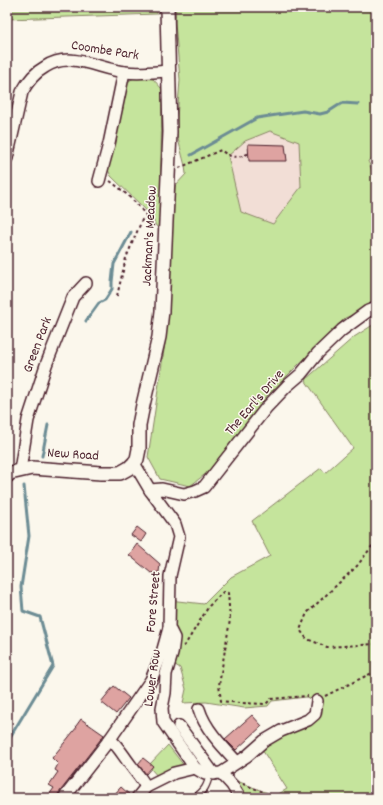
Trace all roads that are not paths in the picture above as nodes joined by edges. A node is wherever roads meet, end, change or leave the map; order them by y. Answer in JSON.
{"nodes":[{"id":1,"x":167,"y":7,"type":"edge"},
{"id":2,"x":168,"y":71,"type":"junction"},
{"id":3,"x":124,"y":72,"type":"junction"},
{"id":4,"x":7,"y":158,"type":"edge"},
{"id":5,"x":100,"y":178,"type":"road end"},
{"id":6,"x":86,"y":283,"type":"dead end"},
{"id":7,"x":376,"y":308,"type":"edge"},
{"id":8,"x":134,"y":463,"type":"junction"},
{"id":9,"x":20,"y":470,"type":"junction"},
{"id":10,"x":7,"y":476,"type":"edge"},
{"id":11,"x":150,"y":490,"type":"junction"},
{"id":12,"x":168,"y":628,"type":"junction"},
{"id":13,"x":318,"y":700,"type":"road end"},
{"id":14,"x":199,"y":709,"type":"dead end"},
{"id":15,"x":179,"y":726,"type":"dead end"},
{"id":16,"x":110,"y":739,"type":"junction"},
{"id":17,"x":237,"y":762,"type":"junction"},
{"id":18,"x":195,"y":768,"type":"junction"},
{"id":19,"x":215,"y":773,"type":"junction"},
{"id":20,"x":146,"y":787,"type":"junction"},
{"id":21,"x":195,"y":797,"type":"edge"},
{"id":22,"x":64,"y":798,"type":"edge"},
{"id":23,"x":137,"y":798,"type":"edge"},
{"id":24,"x":240,"y":798,"type":"edge"}],
"edges":[{"from":1,"to":2,"type":"street","name":"Jackman's Meadow"},
{"from":2,"to":3,"type":"street","name":"Coombe Park"},
{"from":2,"to":8,"type":"street","name":"Jackman's Meadow"},
{"from":3,"to":4,"type":"street","name":"Coombe Park"},
{"from":3,"to":5,"type":"street"},
{"from":6,"to":9,"type":"street","name":"Green Park"},
{"from":7,"to":11,"type":"street","name":"The Earl's Drive"},
{"from":8,"to":9,"type":"street","name":"New Road"},
{"from":8,"to":11,"type":"street","name":"Fore Street"},
{"from":9,"to":10,"type":"street","name":"New Road"},
{"from":11,"to":12,"type":"street","name":"Fore Street"},
{"from":12,"to":16,"type":"street","name":"Fore Street"},
{"from":12,"to":18,"type":"street","name":"Lower Row"},
{"from":13,"to":17,"type":"street"},
{"from":14,"to":17,"type":"street"},
{"from":15,"to":19,"type":"street"},
{"from":16,"to":20,"type":"street"},
{"from":16,"to":22,"type":"street","name":"Fore Street"},
{"from":17,"to":19,"type":"street"},
{"from":18,"to":19,"type":"street"},
{"from":18,"to":20,"type":"street"},
{"from":19,"to":21,"type":"lane"},
{"from":19,"to":24,"type":"street"},
{"from":20,"to":23,"type":"street"}]}
